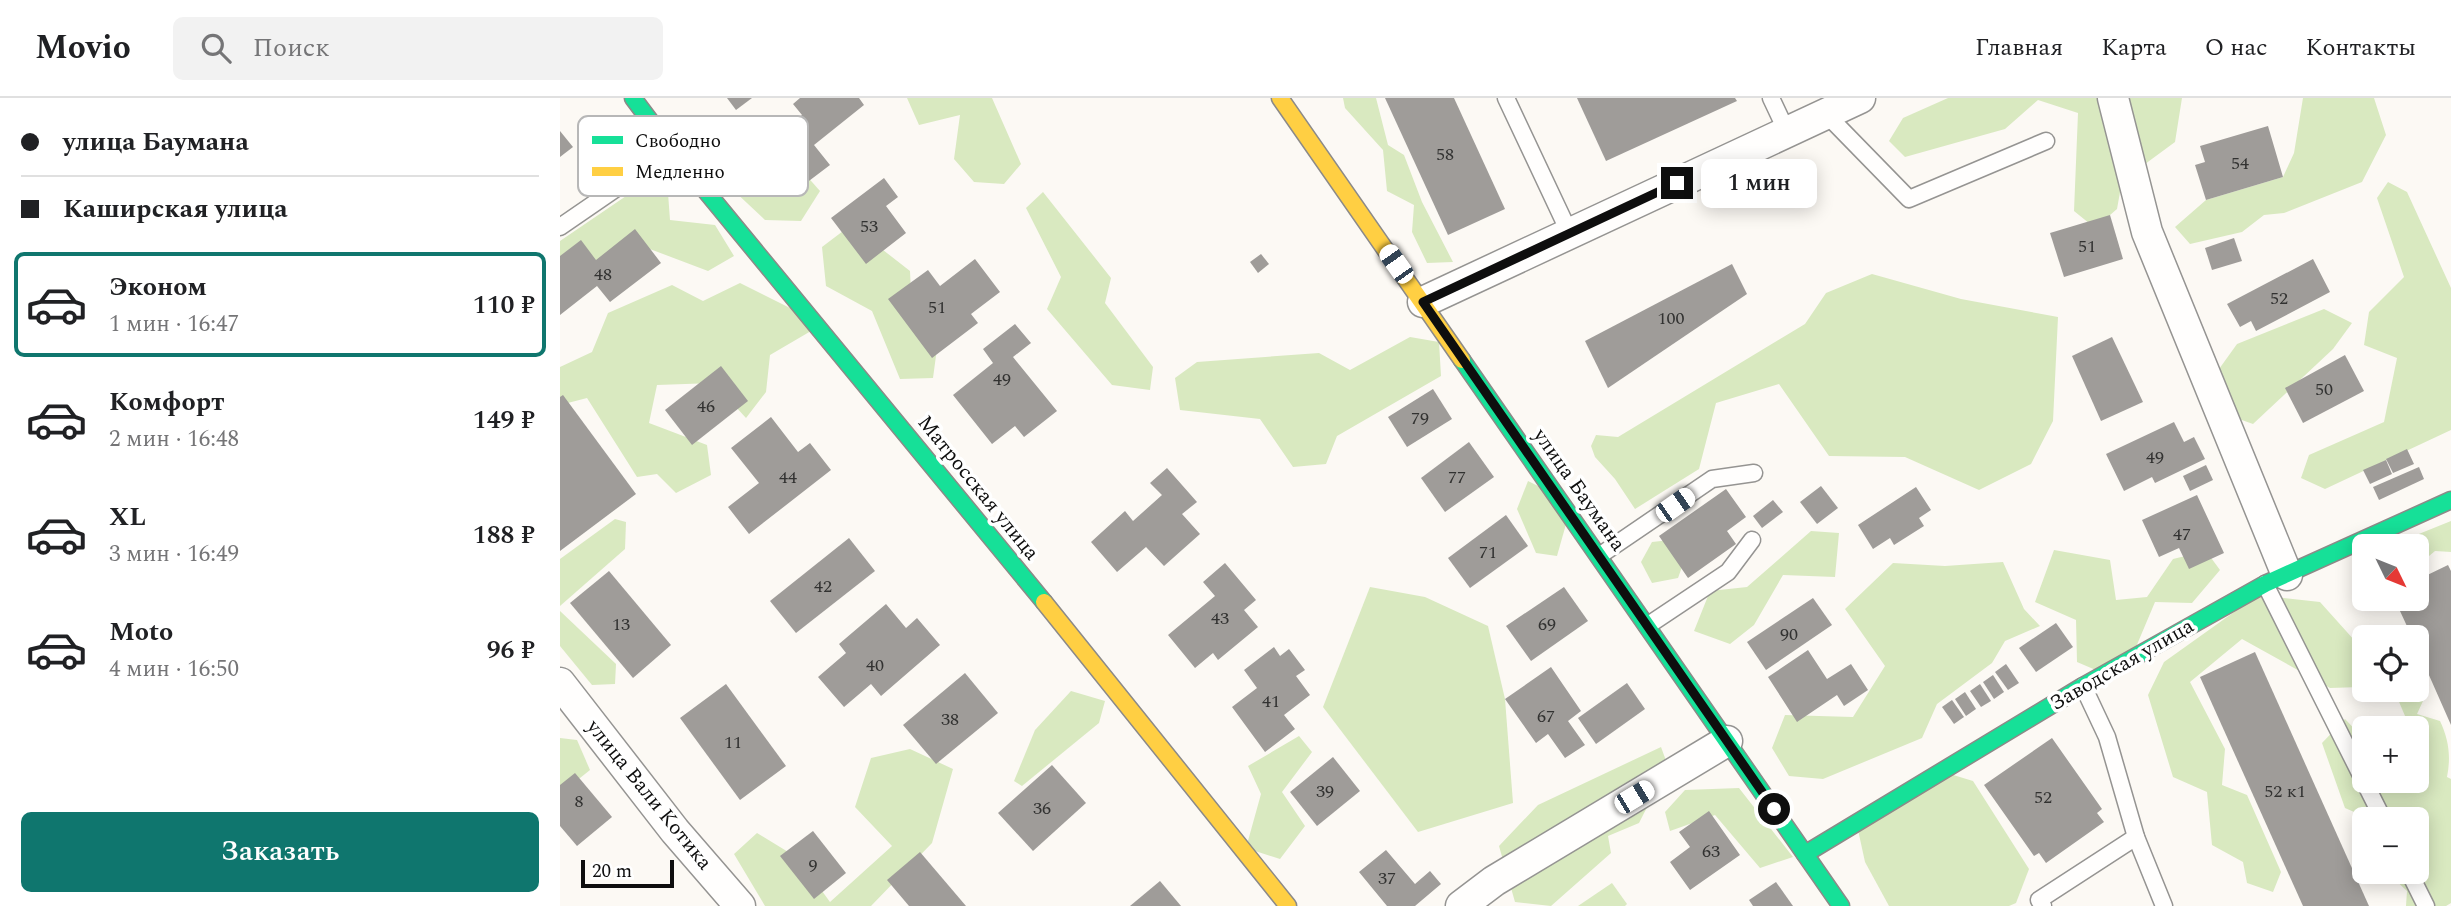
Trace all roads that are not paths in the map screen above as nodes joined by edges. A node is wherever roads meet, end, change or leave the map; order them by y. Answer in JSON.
{"nodes":[{"id":1,"x":634,"y":98,"type":"edge"},
{"id":2,"x":1280,"y":98,"type":"edge"},
{"id":3,"x":1506,"y":98,"type":"edge"},
{"id":4,"x":1771,"y":98,"type":"edge"},
{"id":5,"x":1860,"y":98,"type":"edge"},
{"id":6,"x":2113,"y":98,"type":"edge"},
{"id":7,"x":1826,"y":114,"type":"junction"},
{"id":8,"x":647,"y":116,"type":"edge"},
{"id":9,"x":1787,"y":132,"type":"junction"},
{"id":10,"x":2046,"y":141,"type":"dead end"},
{"id":11,"x":605,"y":196,"type":"edge"},
{"id":12,"x":710,"y":196,"type":"edge"},
{"id":13,"x":560,"y":227,"type":"edge"},
{"id":14,"x":1570,"y":234,"type":"junction"},
{"id":15,"x":1423,"y":302,"type":"junction"},
{"id":16,"x":1754,"y":474,"type":"dead end"},
{"id":17,"x":2451,"y":500,"type":"edge"},
{"id":18,"x":1752,"y":540,"type":"dead end"},
{"id":19,"x":1599,"y":556,"type":"junction"},
{"id":20,"x":2276,"y":579,"type":"junction"},
{"id":21,"x":1647,"y":626,"type":"junction"},
{"id":22,"x":560,"y":683,"type":"edge"},
{"id":23,"x":2083,"y":686,"type":"junction"},
{"id":24,"x":1727,"y":741,"type":"junction"},
{"id":25,"x":2378,"y":807,"type":"edge"},
{"id":26,"x":2136,"y":837,"type":"junction"},
{"id":27,"x":1805,"y":854,"type":"junction"},
{"id":28,"x":2415,"y":884,"type":"edge"},
{"id":29,"x":2036,"y":904,"type":"edge"},
{"id":30,"x":740,"y":906,"type":"edge"},
{"id":31,"x":1288,"y":906,"type":"edge"},
{"id":32,"x":1461,"y":906,"type":"edge"},
{"id":33,"x":1841,"y":906,"type":"edge"},
{"id":34,"x":2164,"y":906,"type":"edge"},
{"id":35,"x":2426,"y":906,"type":"edge"}],
"edges":[{"from":1,"to":8,"type":"street","name":"Матросская улица"},
{"from":2,"to":15,"type":"street","name":"улица Баумана"},
{"from":3,"to":14,"type":"lane"},
{"from":4,"to":9,"type":"lane"},
{"from":5,"to":7,"type":"street"},
{"from":6,"to":20,"type":"street"},
{"from":7,"to":9,"type":"street"},
{"from":7,"to":10,"type":"lane"},
{"from":9,"to":14,"type":"street"},
{"from":11,"to":13,"type":"lane"},
{"from":12,"to":31,"type":"street","name":"Матросская улица"},
{"from":14,"to":15,"type":"street"},
{"from":15,"to":19,"type":"street","name":"улица Баумана"},
{"from":16,"to":19,"type":"lane"},
{"from":17,"to":20,"type":"street","name":"Заводская улица"},
{"from":18,"to":21,"type":"lane"},
{"from":19,"to":21,"type":"street","name":"улица Баумана"},
{"from":20,"to":23,"type":"street","name":"Заводская улица"},
{"from":20,"to":25,"type":"lane"},
{"from":21,"to":24,"type":"street","name":"улица Баумана"},
{"from":22,"to":30,"type":"street","name":"улица Вали Котика"},
{"from":23,"to":26,"type":"lane"},
{"from":23,"to":27,"type":"street","name":"Заводская улица"},
{"from":24,"to":27,"type":"street","name":"улица Баумана"},
{"from":24,"to":32,"type":"street"},
{"from":26,"to":29,"type":"lane"},
{"from":26,"to":34,"type":"lane"},
{"from":27,"to":33,"type":"street","name":"улица Баумана"},
{"from":28,"to":35,"type":"lane"}]}
